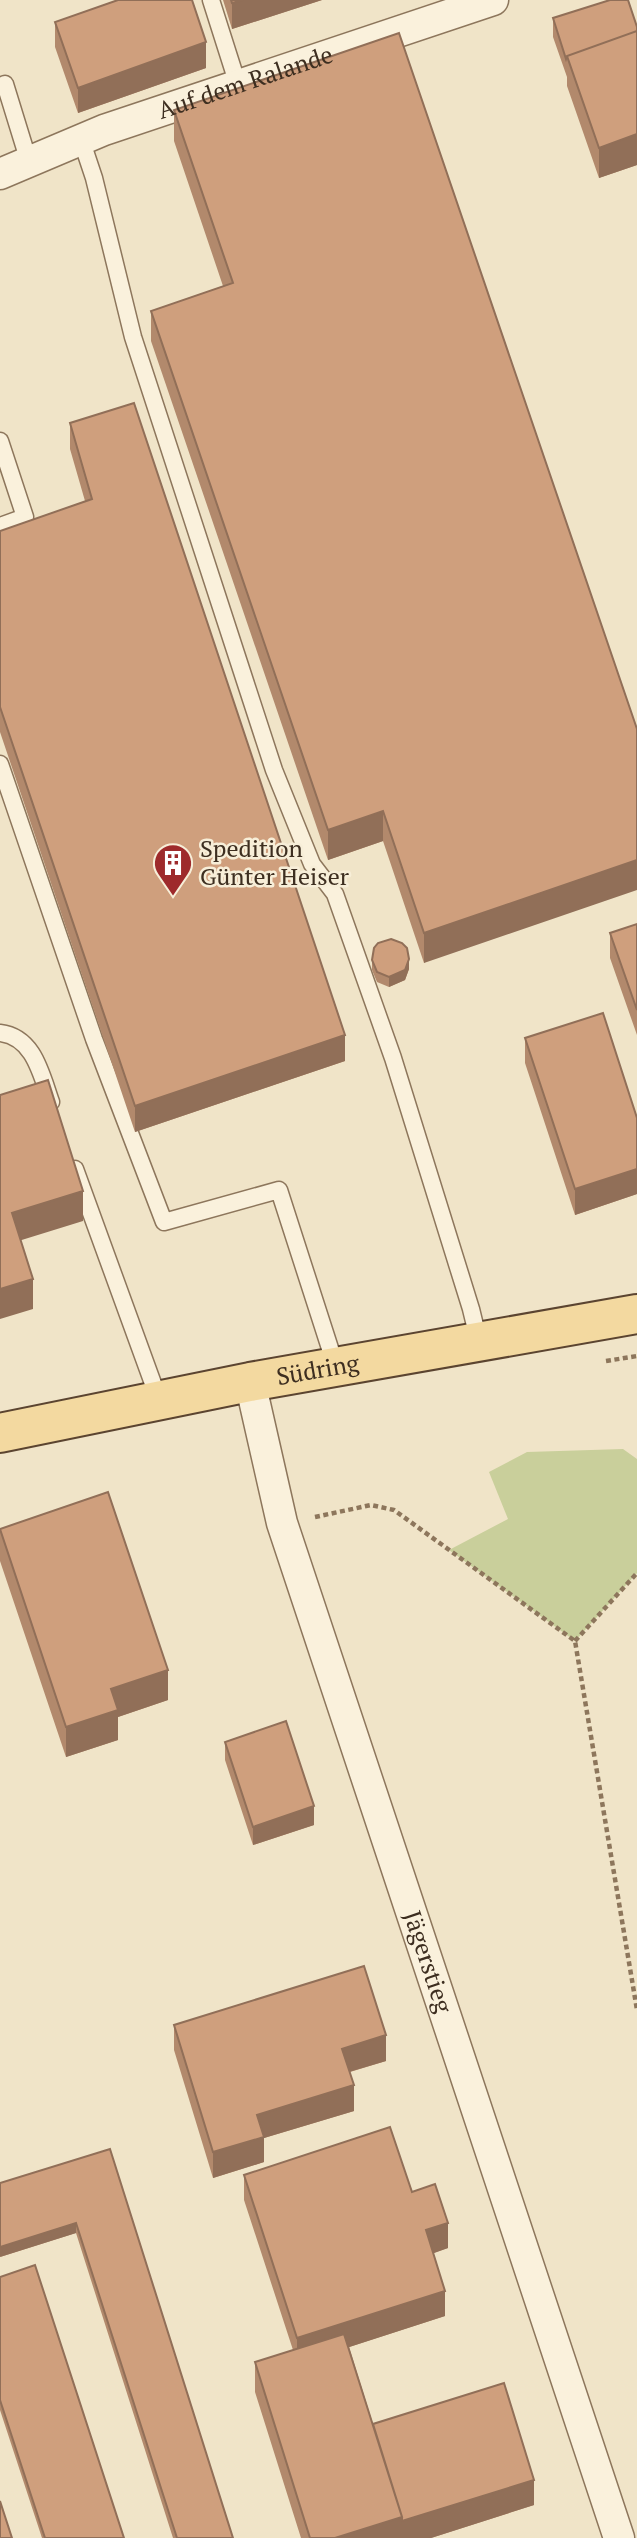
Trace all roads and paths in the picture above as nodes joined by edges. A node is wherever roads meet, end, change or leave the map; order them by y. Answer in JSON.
{"nodes":[{"id":1,"x":211,"y":0,"type":"edge"},
{"id":2,"x":493,"y":0,"type":"edge"},
{"id":3,"x":238,"y":85,"type":"junction"},
{"id":4,"x":0,"y":86,"type":"edge"},
{"id":5,"x":81,"y":139,"type":"junction"},
{"id":6,"x":29,"y":162,"type":"junction"},
{"id":7,"x":0,"y":174,"type":"edge"},
{"id":8,"x":0,"y":441,"type":"edge"},
{"id":9,"x":0,"y":526,"type":"edge"},
{"id":10,"x":0,"y":764,"type":"edge"},
{"id":11,"x":0,"y":1033,"type":"edge"},
{"id":12,"x":57,"y":1119,"type":"edge"},
{"id":13,"x":71,"y":1157,"type":"edge"},
{"id":14,"x":637,"y":1314,"type":"edge"},
{"id":15,"x":479,"y":1342,"type":"junction"},
{"id":16,"x":337,"y":1367,"type":"junction"},
{"id":17,"x":250,"y":1382,"type":"junction"},
{"id":18,"x":159,"y":1400,"type":"junction"},
{"id":19,"x":0,"y":1433,"type":"edge"},
{"id":20,"x":282,"y":1523,"type":"junction"},
{"id":21,"x":637,"y":1573,"type":"edge"},
{"id":22,"x":575,"y":1641,"type":"junction"},
{"id":23,"x":637,"y":2010,"type":"edge"},
{"id":24,"x":619,"y":2538,"type":"edge"}],
"edges":[{"from":1,"to":3,"type":"lane"},
{"from":2,"to":3,"type":"street","name":"Auf dem Ralande"},
{"from":3,"to":5,"type":"street","name":"Auf dem Ralande"},
{"from":4,"to":6,"type":"lane"},
{"from":5,"to":6,"type":"street","name":"Auf dem Ralande"},
{"from":5,"to":15,"type":"lane"},
{"from":6,"to":7,"type":"street","name":"Auf dem Ralande"},
{"from":8,"to":9,"type":"lane"},
{"from":10,"to":16,"type":"lane"},
{"from":11,"to":12,"type":"lane"},
{"from":13,"to":18,"type":"lane"},
{"from":14,"to":15,"type":"main road","name":"Südring"},
{"from":15,"to":16,"type":"main road","name":"Südring"},
{"from":16,"to":17,"type":"main road","name":"Südring"},
{"from":17,"to":18,"type":"main road","name":"Südring"},
{"from":17,"to":20,"type":"street","name":"Jägerstieg"},
{"from":18,"to":19,"type":"main road","name":"Südring"},
{"from":20,"to":22,"type":"path"},
{"from":20,"to":24,"type":"street","name":"Jägerstieg"},
{"from":21,"to":22,"type":"path"},
{"from":22,"to":23,"type":"path"}]}
